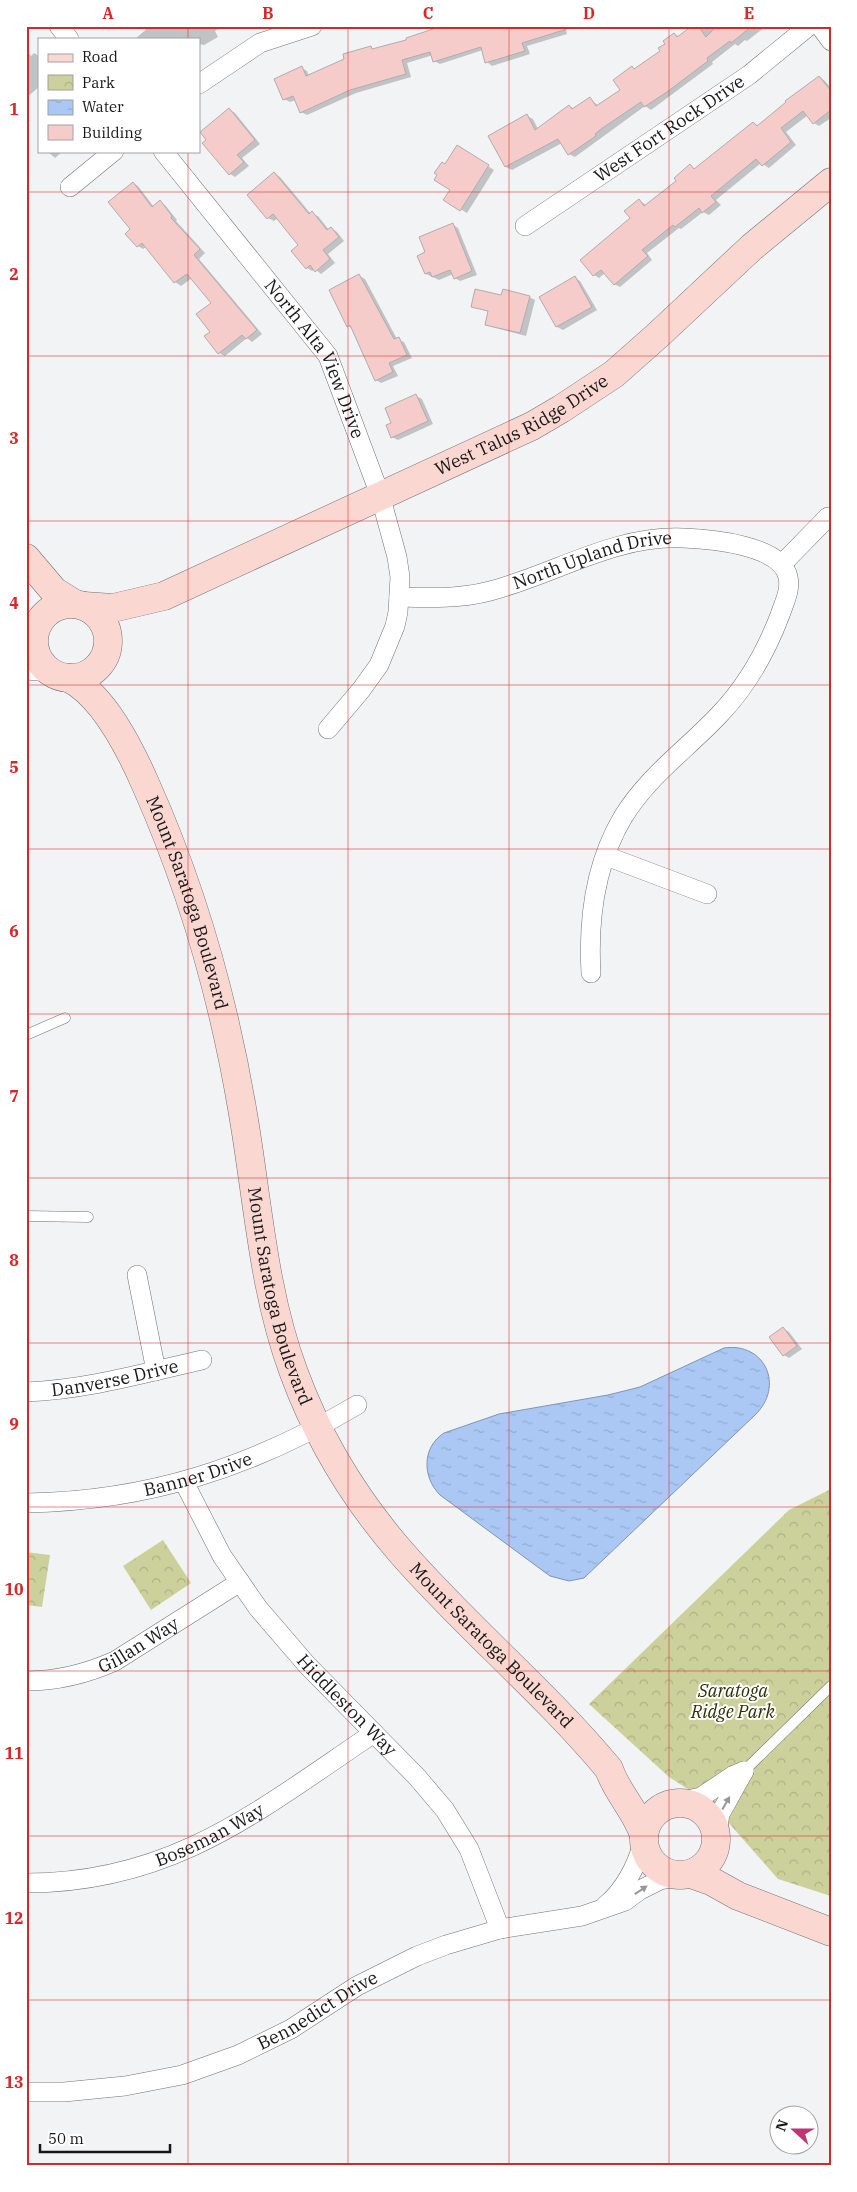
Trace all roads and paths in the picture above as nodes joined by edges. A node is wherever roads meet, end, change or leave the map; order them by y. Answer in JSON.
{"nodes":[{"id":1,"x":59,"y":26,"type":"edge"},
{"id":2,"x":312,"y":26,"type":"edge"},
{"id":3,"x":809,"y":26,"type":"edge"},
{"id":4,"x":820,"y":26,"type":"edge"},
{"id":5,"x":68,"y":38,"type":"edge"},
{"id":6,"x":831,"y":41,"type":"edge"},
{"id":7,"x":200,"y":83,"type":"edge"},
{"id":8,"x":113,"y":152,"type":"edge"},
{"id":9,"x":164,"y":152,"type":"edge"},
{"id":10,"x":831,"y":182,"type":"edge"},
{"id":11,"x":70,"y":187,"type":"dead end"},
{"id":12,"x":525,"y":226,"type":"dead end"},
{"id":13,"x":380,"y":495,"type":"junction"},
{"id":14,"x":828,"y":518,"type":"dead end"},
{"id":15,"x":26,"y":558,"type":"edge"},
{"id":16,"x":782,"y":564,"type":"junction"},
{"id":17,"x":26,"y":570,"type":"edge"},
{"id":18,"x":164,"y":596,"type":"junction"},
{"id":19,"x":399,"y":597,"type":"junction"},
{"id":20,"x":79,"y":605,"type":"junction"},
{"id":21,"x":32,"y":636,"type":"edge"},
{"id":22,"x":105,"y":652,"type":"junction"},
{"id":23,"x":48,"y":673,"type":"edge"},
{"id":24,"x":328,"y":729,"type":"dead end"},
{"id":25,"x":119,"y":732,"type":"junction"},
{"id":26,"x":606,"y":856,"type":"junction"},
{"id":27,"x":707,"y":894,"type":"dead end"},
{"id":28,"x":591,"y":973,"type":"dead end"},
{"id":29,"x":65,"y":1018,"type":"dead end"},
{"id":30,"x":26,"y":1036,"type":"edge"},
{"id":31,"x":26,"y":1216,"type":"edge"},
{"id":32,"x":88,"y":1217,"type":"dead end"},
{"id":33,"x":137,"y":1276,"type":"dead end"},
{"id":34,"x":202,"y":1360,"type":"dead end"},
{"id":35,"x":156,"y":1371,"type":"junction"},
{"id":36,"x":26,"y":1392,"type":"edge"},
{"id":37,"x":357,"y":1405,"type":"dead end"},
{"id":38,"x":318,"y":1428,"type":"junction"},
{"id":39,"x":184,"y":1482,"type":"junction"},
{"id":40,"x":26,"y":1504,"type":"edge"},
{"id":41,"x":240,"y":1582,"type":"junction"},
{"id":42,"x":26,"y":1681,"type":"edge"},
{"id":43,"x":831,"y":1686,"type":"edge"},
{"id":44,"x":374,"y":1733,"type":"junction"},
{"id":45,"x":609,"y":1769,"type":"junction"},
{"id":46,"x":744,"y":1771,"type":"junction"},
{"id":47,"x":674,"y":1803,"type":"junction"},
{"id":48,"x":644,"y":1838,"type":"junction"},
{"id":49,"x":716,"y":1842,"type":"junction"},
{"id":50,"x":686,"y":1875,"type":"junction"},
{"id":51,"x":26,"y":1883,"type":"edge"},
{"id":52,"x":602,"y":1908,"type":"junction"},
{"id":53,"x":774,"y":1908,"type":"junction"},
{"id":54,"x":500,"y":1929,"type":"junction"},
{"id":55,"x":831,"y":1932,"type":"edge"},
{"id":56,"x":26,"y":2092,"type":"edge"}],
"edges":[{"from":1,"to":5,"type":"street"},
{"from":2,"to":7,"type":"street"},
{"from":3,"to":12,"type":"street","name":"West Fort Rock Drive"},
{"from":4,"to":6,"type":"street"},
{"from":8,"to":11,"type":"street"},
{"from":9,"to":13,"type":"street","name":"North Alta View Drive"},
{"from":10,"to":13,"type":"street","name":"West Talus Ridge Drive"},
{"from":13,"to":18,"type":"street","name":"West Talus Ridge Drive"},
{"from":13,"to":19,"type":"street","name":"North Alta View Drive"},
{"from":14,"to":16,"type":"street"},
{"from":15,"to":20,"type":"street"},
{"from":16,"to":19,"type":"street","name":"North Upland Drive"},
{"from":16,"to":26,"type":"street"},
{"from":17,"to":21,"type":"street"},
{"from":18,"to":20,"type":"street","name":"West Talus Ridge Drive"},
{"from":18,"to":22,"type":"street","name":"West Talus Ridge Drive"},
{"from":19,"to":24,"type":"street","name":"North Alta View Drive"},
{"from":20,"to":21,"type":"street"},
{"from":20,"to":22,"type":"street"},
{"from":21,"to":23,"type":"street"},
{"from":22,"to":23,"type":"street"},
{"from":22,"to":25,"type":"street","name":"Mount Saratoga Boulevard"},
{"from":23,"to":25,"type":"street","name":"Mount Saratoga Boulevard"},
{"from":25,"to":38,"type":"street","name":"Mount Saratoga Boulevard"},
{"from":26,"to":27,"type":"street"},
{"from":26,"to":28,"type":"street"},
{"from":29,"to":30,"type":"lane"},
{"from":31,"to":32,"type":"lane"},
{"from":33,"to":35,"type":"street"},
{"from":34,"to":35,"type":"street","name":"Danverse Drive"},
{"from":35,"to":36,"type":"street","name":"Danverse Drive"},
{"from":37,"to":38,"type":"street","name":"Banner Drive"},
{"from":38,"to":39,"type":"street","name":"Banner Drive"},
{"from":38,"to":45,"type":"street","name":"Mount Saratoga Boulevard"},
{"from":39,"to":40,"type":"street","name":"Banner Drive"},
{"from":39,"to":41,"type":"street","name":"Hiddleston Way"},
{"from":41,"to":42,"type":"street","name":"Gillan Way"},
{"from":41,"to":44,"type":"street","name":"Hiddleston Way"},
{"from":43,"to":46,"type":"lane"},
{"from":44,"to":51,"type":"street","name":"Boseman Way"},
{"from":44,"to":54,"type":"street","name":"Hiddleston Way"},
{"from":45,"to":47,"type":"street","name":"Mount Saratoga Boulevard"},
{"from":45,"to":48,"type":"street","name":"Mount Saratoga Boulevard"},
{"from":46,"to":47,"type":"street"},
{"from":49,"to":46,"type":"street","one_way":true},
{"from":47,"to":48,"type":"street"},
{"from":47,"to":49,"type":"street"},
{"from":48,"to":50,"type":"street"},
{"from":48,"to":52,"type":"street","name":"Bennedict Drive"},
{"from":49,"to":50,"type":"street"},
{"from":49,"to":53,"type":"street"},
{"from":52,"to":50,"type":"street","name":"Bennedict Drive","one_way":true},
{"from":50,"to":53,"type":"street"},
{"from":52,"to":54,"type":"street","name":"Bennedict Drive"},
{"from":53,"to":55,"type":"street"},
{"from":54,"to":56,"type":"street","name":"Bennedict Drive"}]}
